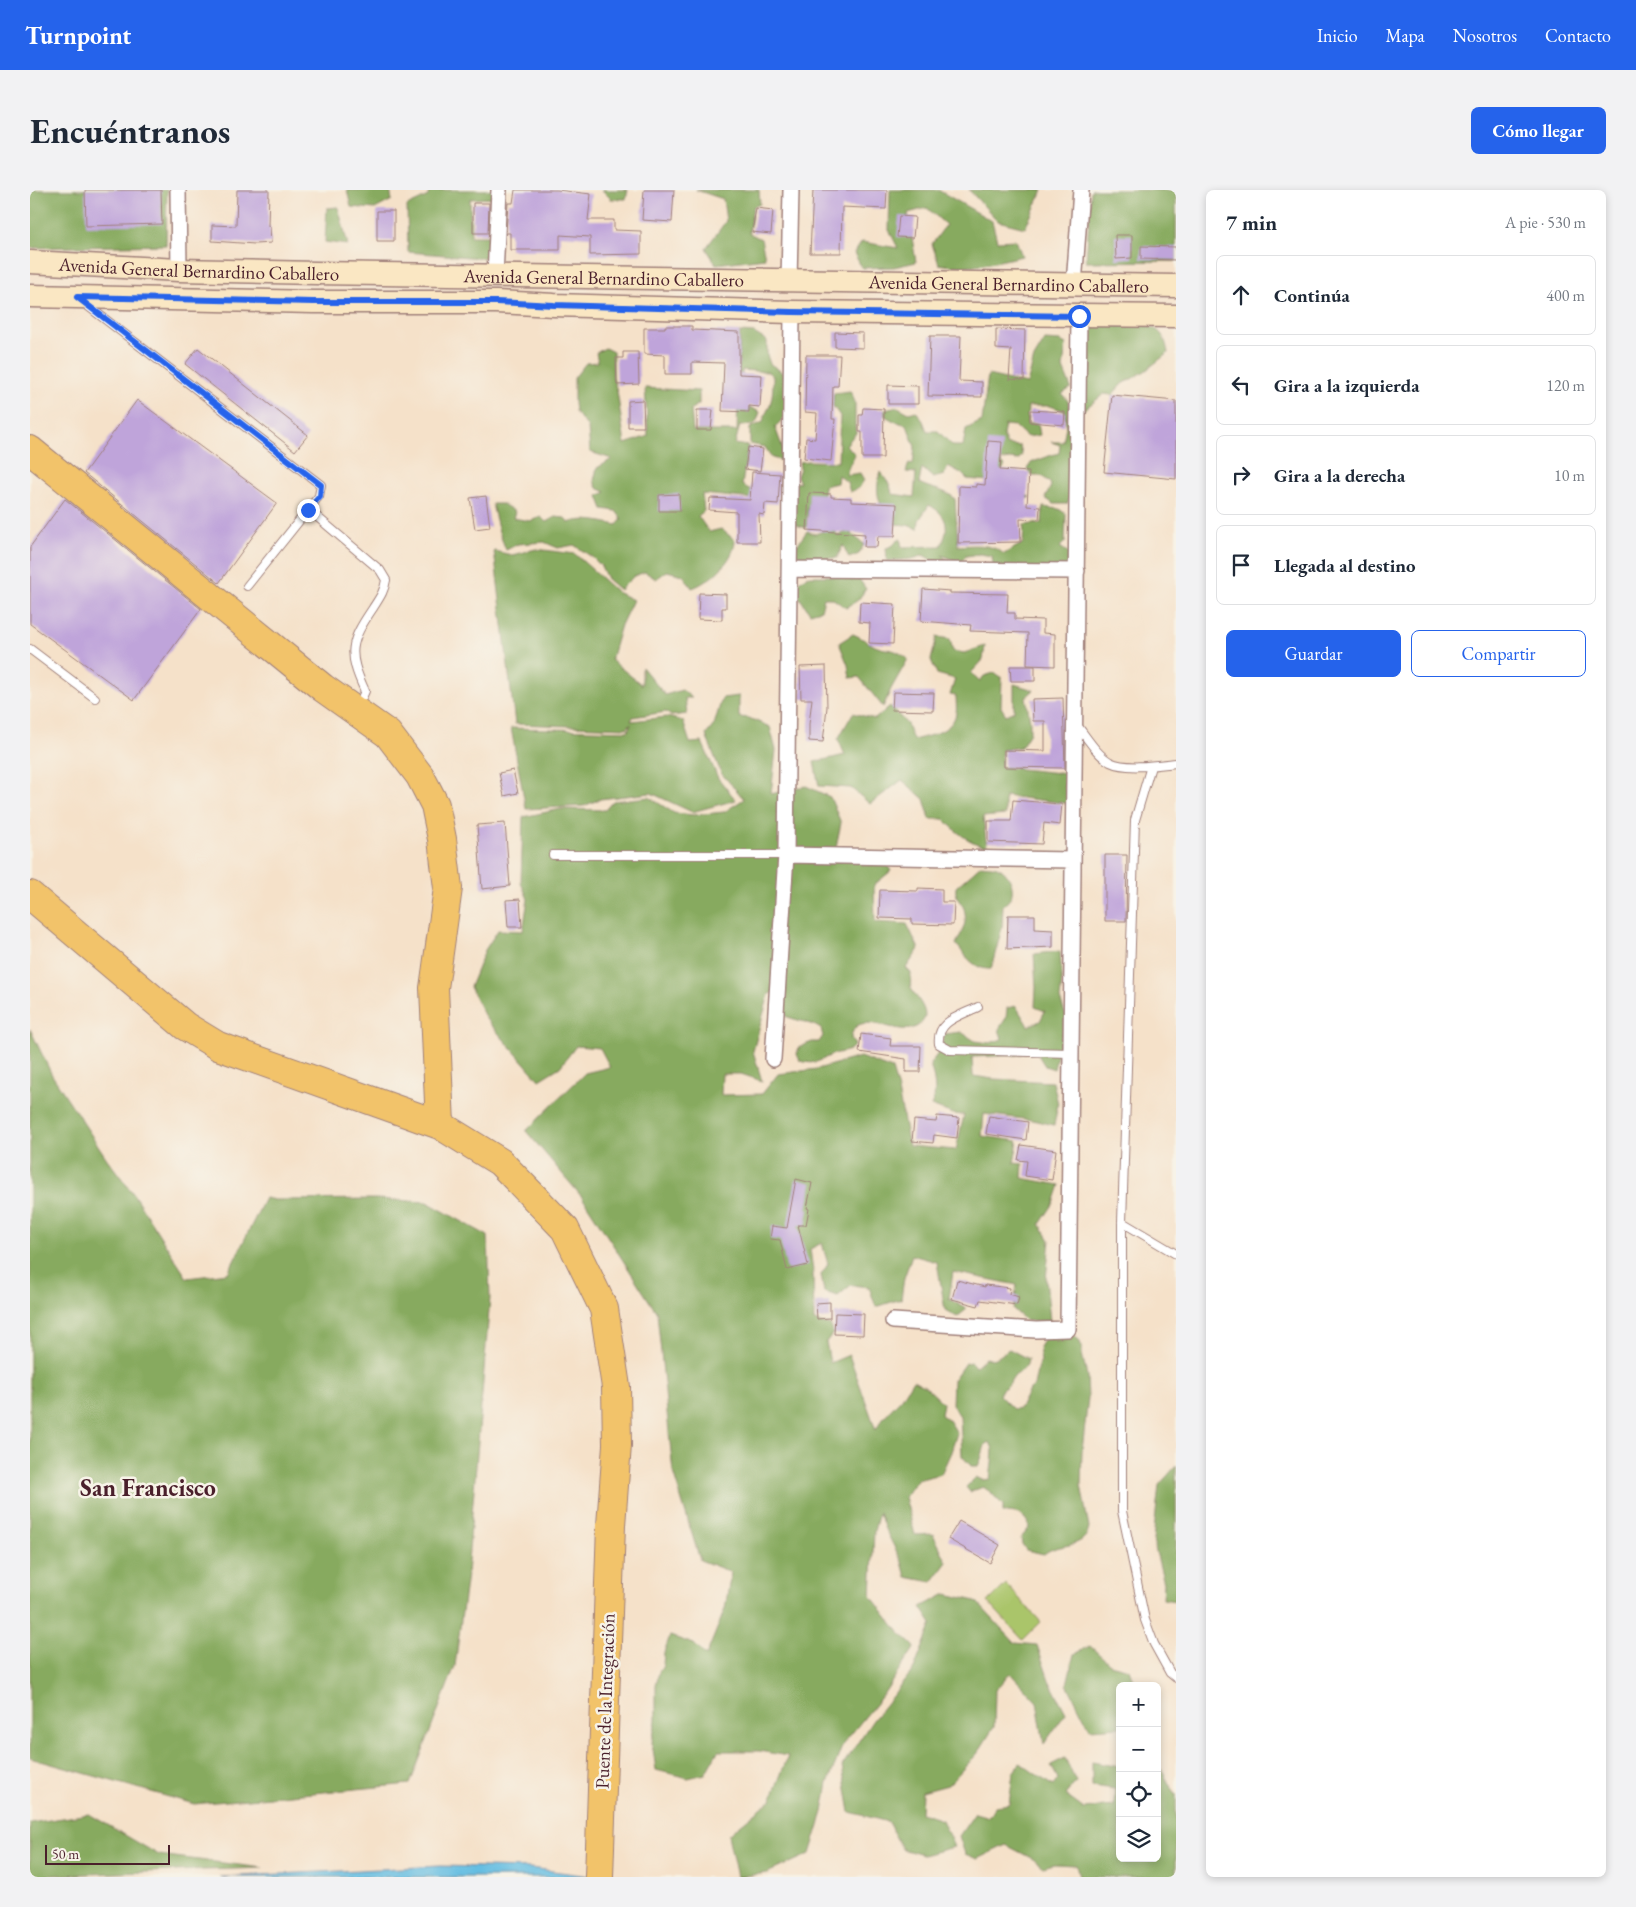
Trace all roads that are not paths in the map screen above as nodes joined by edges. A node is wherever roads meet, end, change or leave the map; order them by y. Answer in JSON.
{"nodes":[{"id":1,"x":178,"y":190,"type":"edge"},
{"id":2,"x":499,"y":190,"type":"edge"},
{"id":3,"x":791,"y":190,"type":"edge"},
{"id":4,"x":1081,"y":190,"type":"edge"},
{"id":5,"x":30,"y":262,"type":"edge"},
{"id":6,"x":179,"y":270,"type":"junction"},
{"id":7,"x":495,"y":276,"type":"junction"},
{"id":8,"x":788,"y":281,"type":"junction"},
{"id":9,"x":1074,"y":285,"type":"junction"},
{"id":10,"x":1176,"y":286,"type":"edge"},
{"id":11,"x":30,"y":296,"type":"edge"},
{"id":12,"x":77,"y":297,"type":"junction"},
{"id":13,"x":792,"y":312,"type":"junction"},
{"id":14,"x":1079,"y":316,"type":"junction"},
{"id":15,"x":1176,"y":316,"type":"edge"},
{"id":16,"x":30,"y":450,"type":"edge"},
{"id":17,"x":308,"y":510,"type":"junction"},
{"id":18,"x":790,"y":569,"type":"junction"},
{"id":19,"x":1077,"y":571,"type":"junction"},
{"id":20,"x":247,"y":586,"type":"dead end"},
{"id":21,"x":30,"y":648,"type":"edge"},
{"id":22,"x":95,"y":698,"type":"dead end"},
{"id":23,"x":356,"y":712,"type":"junction"},
{"id":24,"x":1074,"y":721,"type":"junction"},
{"id":25,"x":1176,"y":763,"type":"edge"},
{"id":26,"x":1151,"y":766,"type":"junction"},
{"id":27,"x":553,"y":855,"type":"dead end"},
{"id":28,"x":786,"y":855,"type":"junction"},
{"id":29,"x":1073,"y":860,"type":"junction"},
{"id":30,"x":30,"y":895,"type":"edge"},
{"id":31,"x":978,"y":1007,"type":"dead end"},
{"id":32,"x":1071,"y":1053,"type":"junction"},
{"id":33,"x":773,"y":1059,"type":"dead end"},
{"id":34,"x":440,"y":1125,"type":"junction"},
{"id":35,"x":1122,"y":1222,"type":"junction"},
{"id":36,"x":1176,"y":1254,"type":"edge"},
{"id":37,"x":893,"y":1322,"type":"dead end"},
{"id":38,"x":1176,"y":1678,"type":"edge"},
{"id":39,"x":599,"y":1877,"type":"edge"}],
"edges":[{"from":1,"to":6,"type":"street"},
{"from":2,"to":7,"type":"street"},
{"from":3,"to":8,"type":"street"},
{"from":4,"to":9,"type":"street"},
{"from":5,"to":6,"type":"main road","name":"Avenida General Bernardino Caballero"},
{"from":6,"to":7,"type":"main road","name":"Avenida General Bernardino Caballero"},
{"from":7,"to":8,"type":"main road","name":"Avenida General Bernardino Caballero"},
{"from":8,"to":9,"type":"main road","name":"Avenida General Bernardino Caballero"},
{"from":9,"to":10,"type":"main road","name":"Avenida General Bernardino Caballero"},
{"from":11,"to":12,"type":"main road","name":"Avenida General Bernardino Caballero"},
{"from":12,"to":13,"type":"main road","name":"Avenida General Bernardino Caballero"},
{"from":12,"to":17,"type":"lane"},
{"from":13,"to":14,"type":"main road","name":"Avenida General Bernardino Caballero"},
{"from":13,"to":18,"type":"street"},
{"from":14,"to":15,"type":"main road","name":"Avenida General Bernardino Caballero"},
{"from":14,"to":19,"type":"street"},
{"from":16,"to":23,"type":"highway"},
{"from":17,"to":20,"type":"lane"},
{"from":17,"to":23,"type":"lane"},
{"from":18,"to":19,"type":"street"},
{"from":18,"to":28,"type":"street"},
{"from":19,"to":24,"type":"street"},
{"from":21,"to":22,"type":"lane"},
{"from":23,"to":34,"type":"highway"},
{"from":24,"to":26,"type":"lane"},
{"from":24,"to":29,"type":"street"},
{"from":25,"to":26,"type":"lane"},
{"from":26,"to":35,"type":"lane"},
{"from":27,"to":28,"type":"lane"},
{"from":28,"to":29,"type":"street"},
{"from":28,"to":33,"type":"street"},
{"from":29,"to":32,"type":"street"},
{"from":30,"to":34,"type":"highway","name":"Puente de la Integración"},
{"from":31,"to":32,"type":"lane"},
{"from":32,"to":37,"type":"street"},
{"from":34,"to":39,"type":"highway","name":"Puente de la Integración"},
{"from":35,"to":36,"type":"lane"},
{"from":35,"to":38,"type":"lane"}]}
